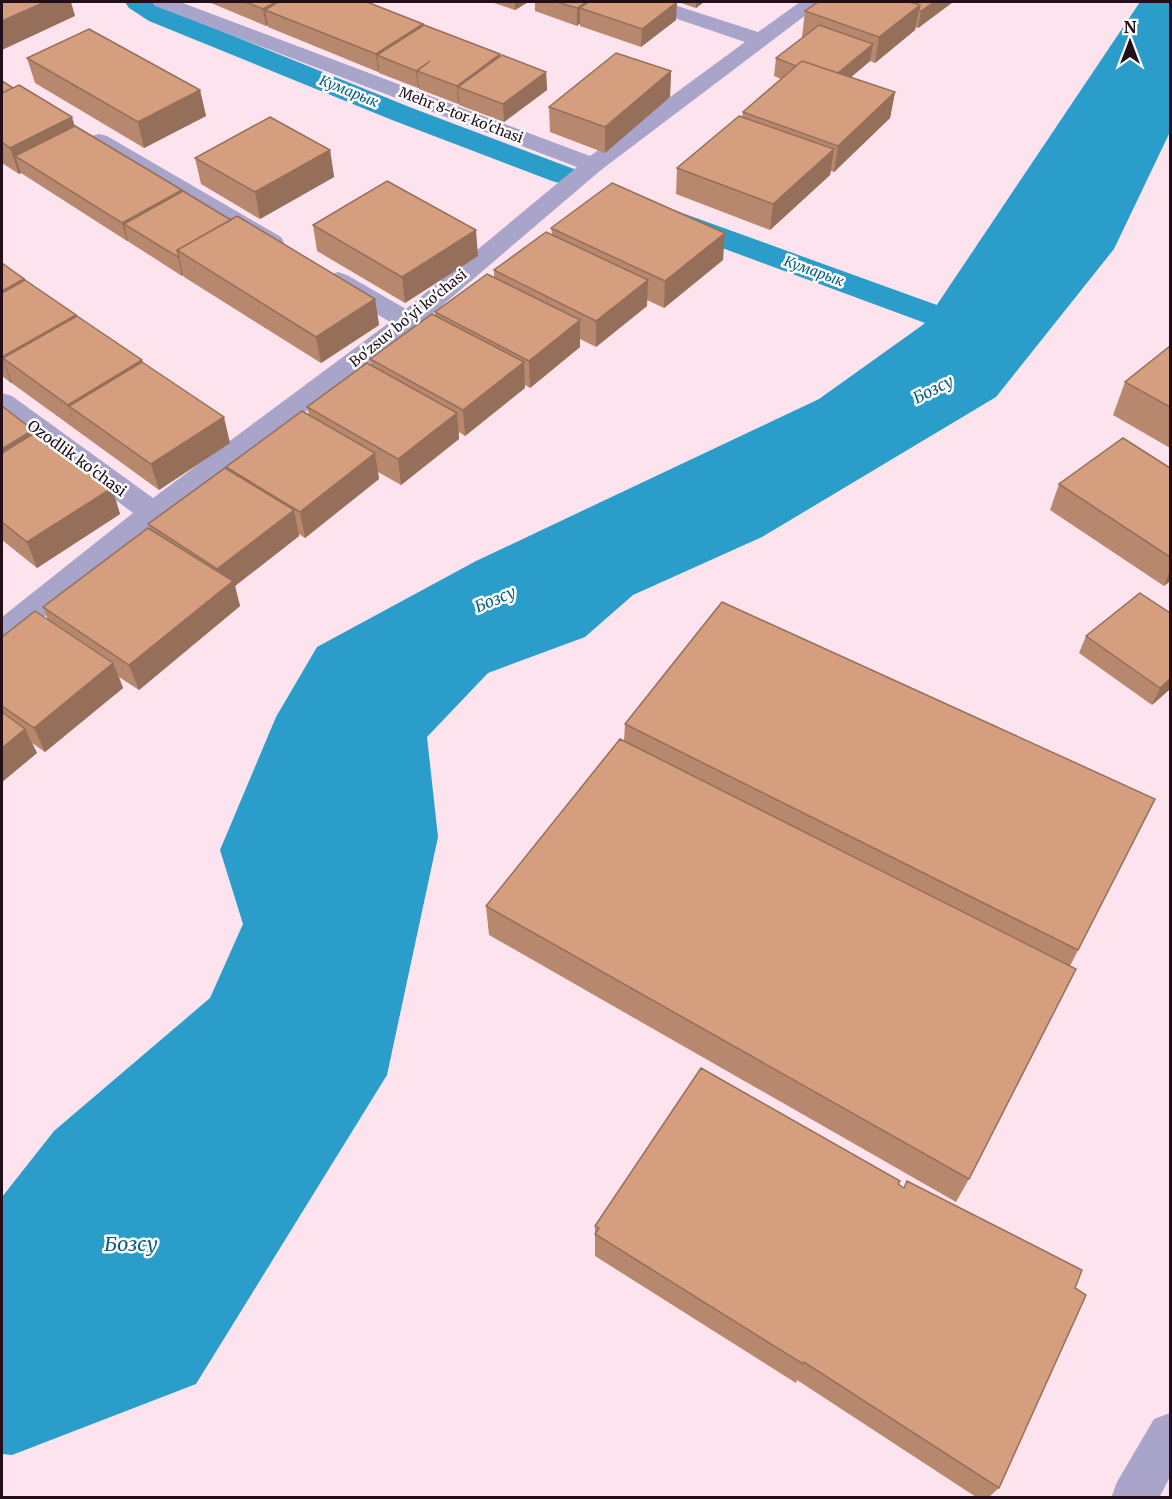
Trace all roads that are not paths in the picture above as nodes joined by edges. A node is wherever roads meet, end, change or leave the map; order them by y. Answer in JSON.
{"nodes":[{"id":1,"x":162,"y":2,"type":"edge"},
{"id":2,"x":646,"y":2,"type":"edge"},
{"id":3,"x":813,"y":2,"type":"edge"},
{"id":4,"x":760,"y":40,"type":"junction"},
{"id":5,"x":83,"y":132,"type":"edge"},
{"id":6,"x":593,"y":165,"type":"junction"},
{"id":7,"x":408,"y":321,"type":"junction"},
{"id":8,"x":2,"y":402,"type":"edge"},
{"id":9,"x":153,"y":513,"type":"junction"},
{"id":10,"x":2,"y":634,"type":"edge"},
{"id":11,"x":1170,"y":1436,"type":"edge"},
{"id":12,"x":1133,"y":1497,"type":"edge"}],
"edges":[{"from":1,"to":6,"type":"street","name":"Mehr 8-tor ko'chasi"},
{"from":2,"to":4,"type":"street"},
{"from":3,"to":4,"type":"street","name":"Bo'zsuv bo'yi ko'chasi"},
{"from":4,"to":6,"type":"street","name":"Bo'zsuv bo'yi ko'chasi"},
{"from":5,"to":7,"type":"street"},
{"from":6,"to":7,"type":"street","name":"Bo'zsuv bo'yi ko'chasi"},
{"from":7,"to":9,"type":"street","name":"Bo'zsuv bo'yi ko'chasi"},
{"from":8,"to":9,"type":"street","name":"Ozodlik ko'chasi"},
{"from":9,"to":10,"type":"street","name":"Bo'zsuv bo'yi ko'chasi"},
{"from":11,"to":12,"type":"street"}]}
